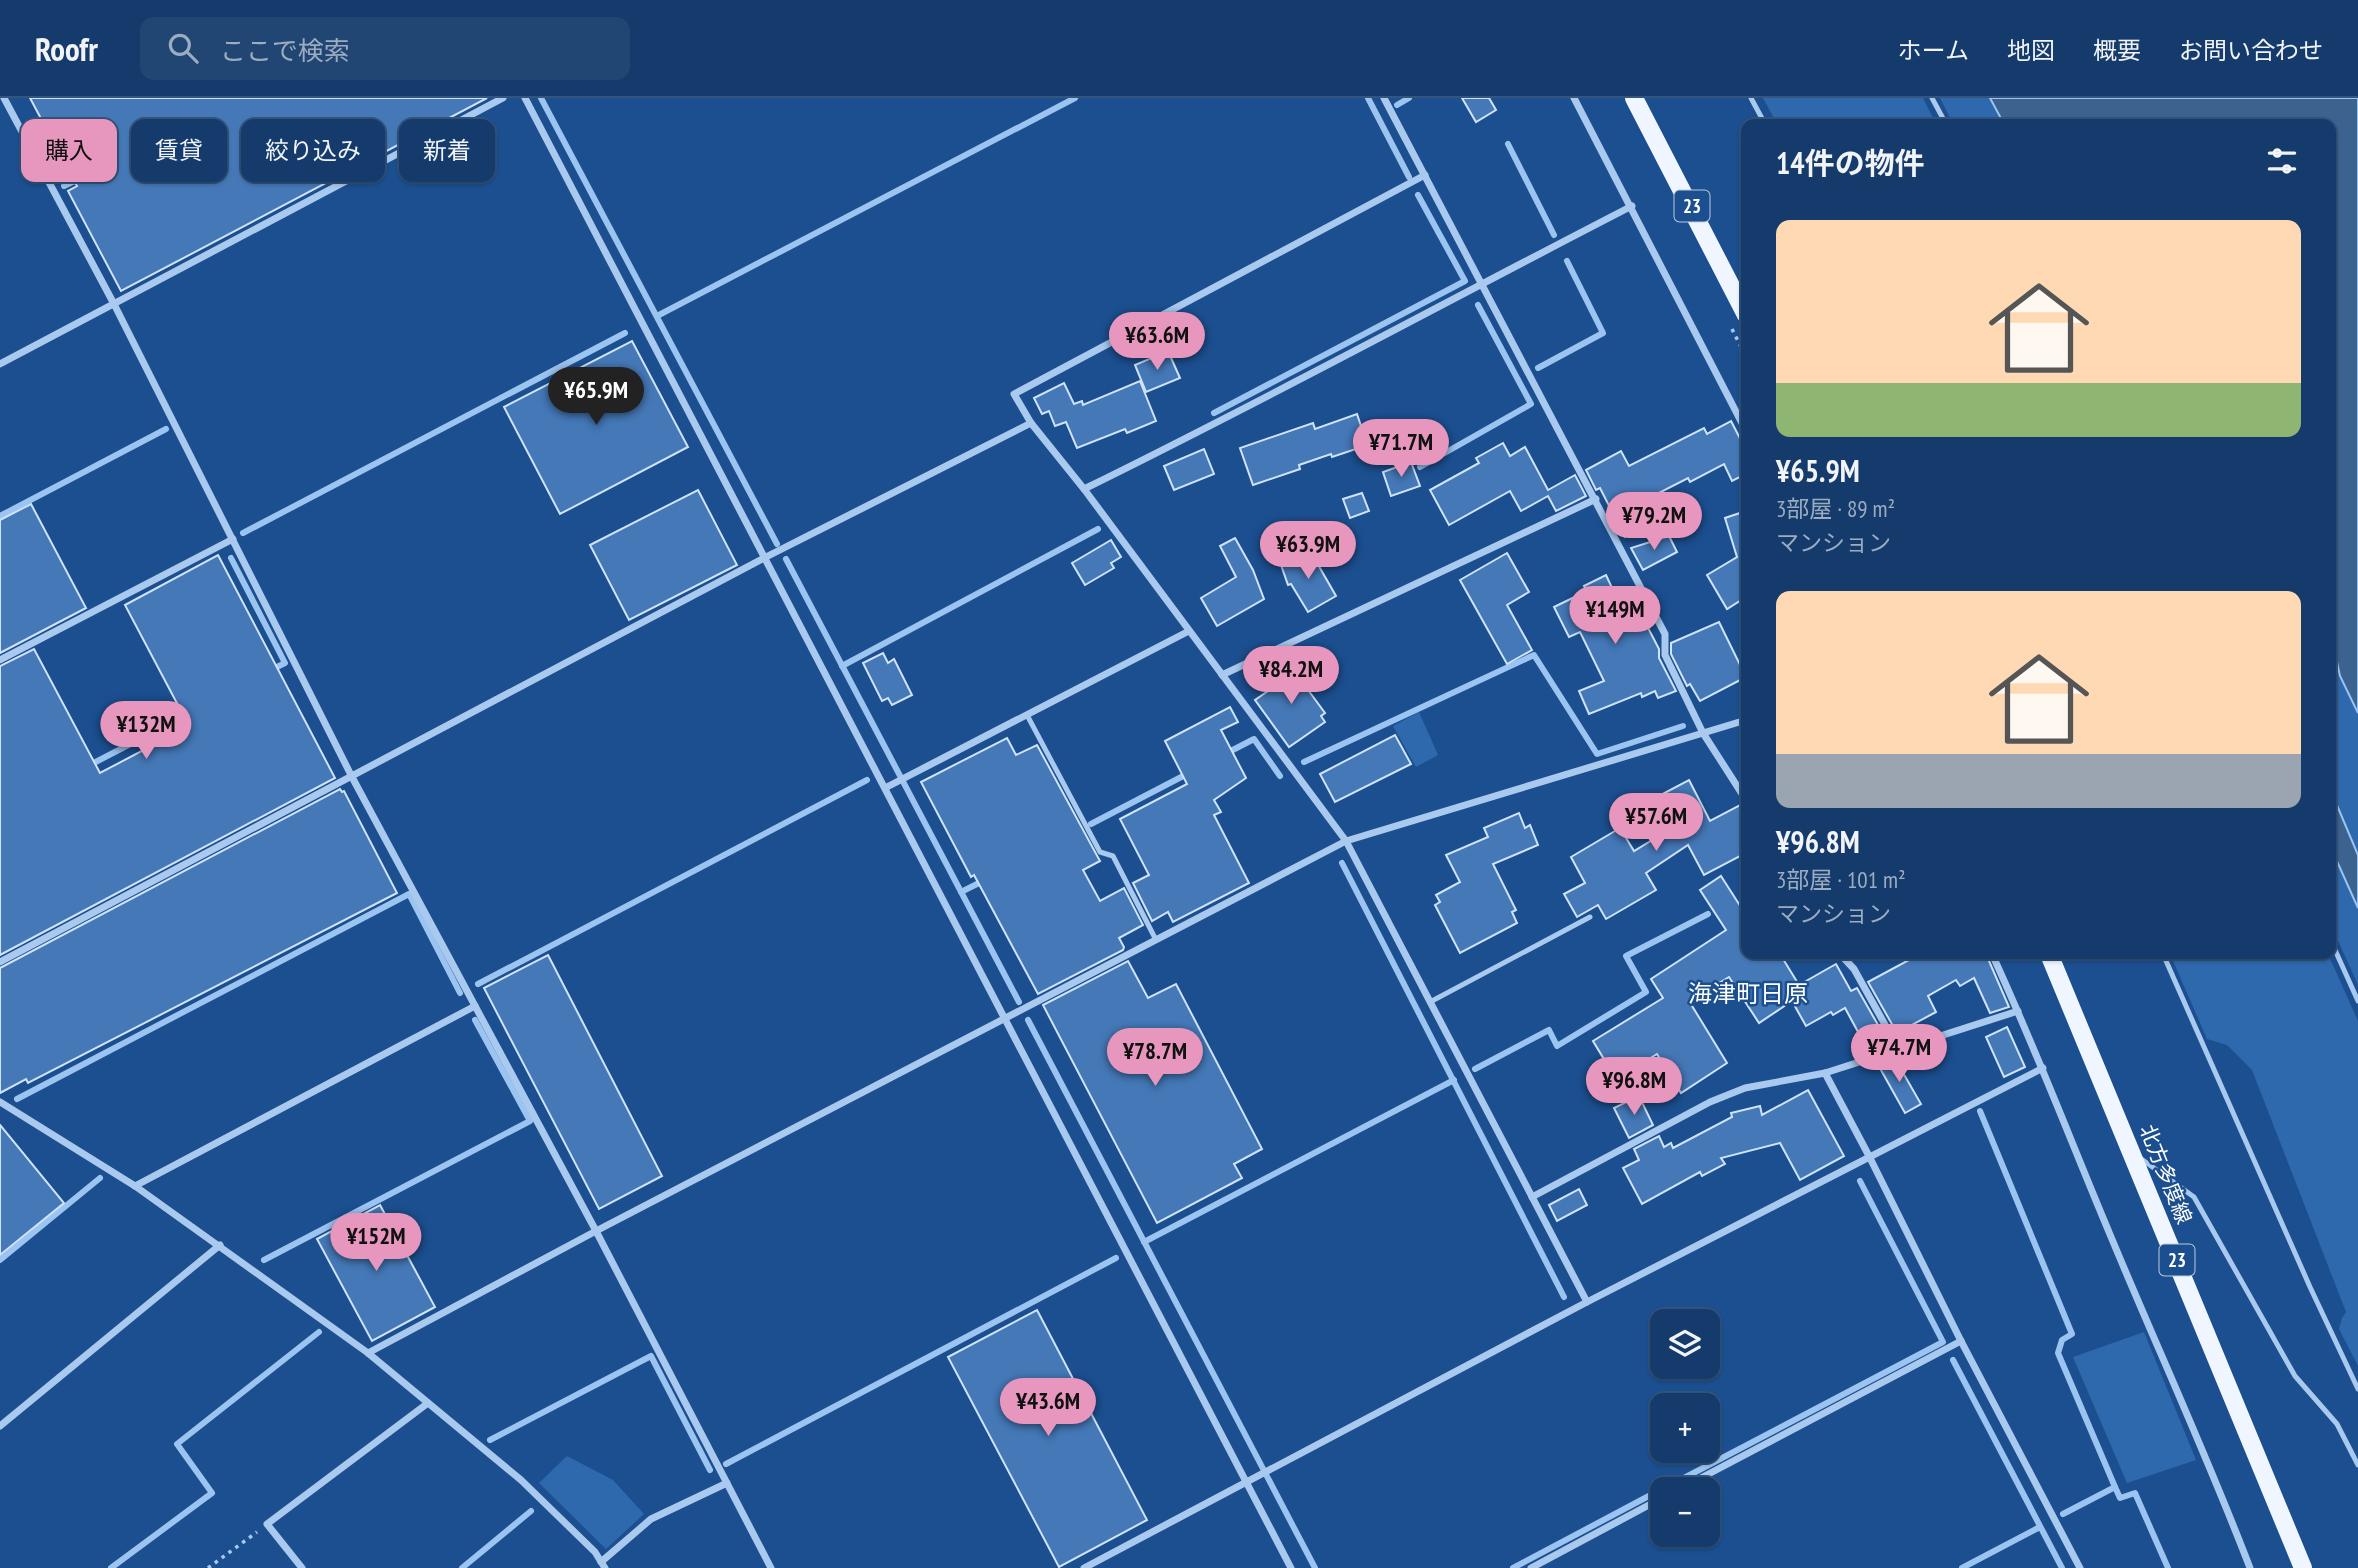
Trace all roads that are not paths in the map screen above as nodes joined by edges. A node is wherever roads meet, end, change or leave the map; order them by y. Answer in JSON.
{"nodes":[{"id":1,"x":4,"y":98,"type":"edge"},
{"id":2,"x":503,"y":98,"type":"edge"},
{"id":3,"x":525,"y":98,"type":"edge"},
{"id":4,"x":1384,"y":98,"type":"edge"},
{"id":5,"x":1574,"y":98,"type":"edge"},
{"id":6,"x":1634,"y":98,"type":"edge"},
{"id":7,"x":1751,"y":98,"type":"edge"},
{"id":8,"x":1932,"y":98,"type":"edge"},
{"id":9,"x":1762,"y":119,"type":"edge"},
{"id":10,"x":1943,"y":119,"type":"edge"},
{"id":11,"x":1425,"y":175,"type":"junction"},
{"id":12,"x":1632,"y":206,"type":"junction"},
{"id":13,"x":1482,"y":283,"type":"junction"},
{"id":14,"x":114,"y":304,"type":"junction"},
{"id":15,"x":1741,"y":306,"type":"edge"},
{"id":16,"x":0,"y":363,"type":"edge"},
{"id":17,"x":1741,"y":421,"type":"edge"},
{"id":18,"x":1031,"y":423,"type":"junction"},
{"id":19,"x":1084,"y":489,"type":"junction"},
{"id":20,"x":1596,"y":499,"type":"junction"},
{"id":21,"x":233,"y":539,"type":"junction"},
{"id":22,"x":764,"y":558,"type":"junction"},
{"id":23,"x":1189,"y":631,"type":"junction"},
{"id":24,"x":0,"y":660,"type":"edge"},
{"id":25,"x":1222,"y":675,"type":"junction"},
{"id":26,"x":1027,"y":715,"type":"junction"},
{"id":27,"x":1741,"y":722,"type":"edge"},
{"id":28,"x":1703,"y":733,"type":"junction"},
{"id":29,"x":352,"y":777,"type":"junction"},
{"id":30,"x":888,"y":787,"type":"junction"},
{"id":31,"x":1741,"y":792,"type":"edge"},
{"id":32,"x":1346,"y":841,"type":"junction"},
{"id":33,"x":1590,"y":917,"type":"dead end"},
{"id":34,"x":1156,"y":940,"type":"junction"},
{"id":35,"x":2336,"y":952,"type":"edge"},
{"id":36,"x":1845,"y":959,"type":"edge"},
{"id":37,"x":1994,"y":959,"type":"edge"},
{"id":38,"x":2051,"y":959,"type":"edge"},
{"id":39,"x":2165,"y":959,"type":"edge"},
{"id":40,"x":0,"y":962,"type":"edge"},
{"id":41,"x":2358,"y":1001,"type":"edge"},
{"id":42,"x":1430,"y":1002,"type":"junction"},
{"id":43,"x":475,"y":1006,"type":"junction"},
{"id":44,"x":2018,"y":1010,"type":"junction"},
{"id":45,"x":1006,"y":1018,"type":"junction"},
{"id":46,"x":1898,"y":1048,"type":"junction"},
{"id":47,"x":2043,"y":1068,"type":"junction"},
{"id":48,"x":1825,"y":1073,"type":"junction"},
{"id":49,"x":0,"y":1102,"type":"edge"},
{"id":50,"x":2133,"y":1154,"type":"junction"},
{"id":51,"x":1869,"y":1156,"type":"junction"},
{"id":52,"x":135,"y":1186,"type":"junction"},
{"id":53,"x":1532,"y":1197,"type":"junction"},
{"id":54,"x":596,"y":1231,"type":"junction"},
{"id":55,"x":220,"y":1245,"type":"junction"},
{"id":56,"x":1587,"y":1302,"type":"junction"},
{"id":57,"x":1961,"y":1341,"type":"junction"},
{"id":58,"x":368,"y":1353,"type":"junction"},
{"id":59,"x":2358,"y":1389,"type":"edge"},
{"id":60,"x":428,"y":1403,"type":"junction"},
{"id":61,"x":0,"y":1426,"type":"edge"},
{"id":62,"x":2358,"y":1465,"type":"edge"},
{"id":63,"x":1703,"y":1477,"type":"edge"},
{"id":64,"x":1247,"y":1482,"type":"junction"},
{"id":65,"x":727,"y":1483,"type":"junction"},
{"id":66,"x":1650,"y":1505,"type":"edge"},
{"id":67,"x":603,"y":1565,"type":"edge"},
{"id":68,"x":302,"y":1568,"type":"edge"},
{"id":69,"x":771,"y":1568,"type":"edge"},
{"id":70,"x":1084,"y":1568,"type":"edge"},
{"id":71,"x":1291,"y":1568,"type":"edge"},
{"id":72,"x":1531,"y":1568,"type":"edge"},
{"id":73,"x":2080,"y":1568,"type":"edge"},
{"id":74,"x":2250,"y":1568,"type":"edge"},
{"id":75,"x":2303,"y":1568,"type":"edge"}],
"edges":[{"from":1,"to":14,"type":"street"},
{"from":2,"to":14,"type":"street"},
{"from":3,"to":22,"type":"street"},
{"from":4,"to":11,"type":"street"},
{"from":5,"to":12,"type":"street"},
{"from":6,"to":15,"type":"main road","number":"23"},
{"from":7,"to":9,"type":"lane"},
{"from":8,"to":10,"type":"lane"},
{"from":11,"to":13,"type":"street"},
{"from":11,"to":18,"type":"street"},
{"from":12,"to":13,"type":"street"},
{"from":12,"to":17,"type":"street"},
{"from":13,"to":19,"type":"street"},
{"from":13,"to":20,"type":"street"},
{"from":14,"to":16,"type":"street"},
{"from":14,"to":21,"type":"street"},
{"from":18,"to":19,"type":"street"},
{"from":18,"to":22,"type":"street"},
{"from":19,"to":23,"type":"street"},
{"from":20,"to":25,"type":"street"},
{"from":20,"to":28,"type":"street"},
{"from":21,"to":24,"type":"street"},
{"from":21,"to":29,"type":"street"},
{"from":22,"to":29,"type":"street"},
{"from":22,"to":30,"type":"street"},
{"from":23,"to":25,"type":"street"},
{"from":23,"to":26,"type":"street"},
{"from":25,"to":32,"type":"street"},
{"from":26,"to":30,"type":"street"},
{"from":26,"to":34,"type":"lane"},
{"from":27,"to":28,"type":"street"},
{"from":28,"to":31,"type":"street"},
{"from":28,"to":32,"type":"street"},
{"from":29,"to":40,"type":"street"},
{"from":29,"to":43,"type":"street"},
{"from":30,"to":45,"type":"street"},
{"from":32,"to":34,"type":"street"},
{"from":32,"to":42,"type":"street"},
{"from":33,"to":42,"type":"lane"},
{"from":34,"to":45,"type":"street"},
{"from":35,"to":41,"type":"lane"},
{"from":36,"to":46,"type":"street"},
{"from":37,"to":44,"type":"street"},
{"from":38,"to":50,"type":"main road","name":"北方多度線","number":"23"},
{"from":39,"to":59,"type":"lane"},
{"from":42,"to":53,"type":"street"},
{"from":43,"to":52,"type":"street"},
{"from":43,"to":54,"type":"street"},
{"from":44,"to":46,"type":"street"},
{"from":44,"to":47,"type":"street"},
{"from":45,"to":54,"type":"street"},
{"from":45,"to":64,"type":"street"},
{"from":46,"to":48,"type":"street"},
{"from":47,"to":51,"type":"street"},
{"from":47,"to":74,"type":"street"},
{"from":48,"to":51,"type":"street"},
{"from":48,"to":53,"type":"street"},
{"from":49,"to":52,"type":"street"},
{"from":50,"to":62,"type":"lane"},
{"from":50,"to":75,"type":"main road","name":"北方多度線","number":"23"},
{"from":51,"to":56,"type":"street"},
{"from":51,"to":57,"type":"street"},
{"from":52,"to":55,"type":"street"},
{"from":53,"to":56,"type":"street"},
{"from":54,"to":58,"type":"street"},
{"from":54,"to":65,"type":"street"},
{"from":55,"to":58,"type":"street"},
{"from":55,"to":61,"type":"street"},
{"from":56,"to":64,"type":"street"},
{"from":57,"to":63,"type":"street"},
{"from":57,"to":73,"type":"street"},
{"from":58,"to":60,"type":"street"},
{"from":60,"to":67,"type":"street"},
{"from":60,"to":68,"type":"street"},
{"from":64,"to":70,"type":"street"},
{"from":64,"to":71,"type":"street"},
{"from":65,"to":67,"type":"street"},
{"from":65,"to":69,"type":"street"},
{"from":66,"to":72,"type":"street"}]}
